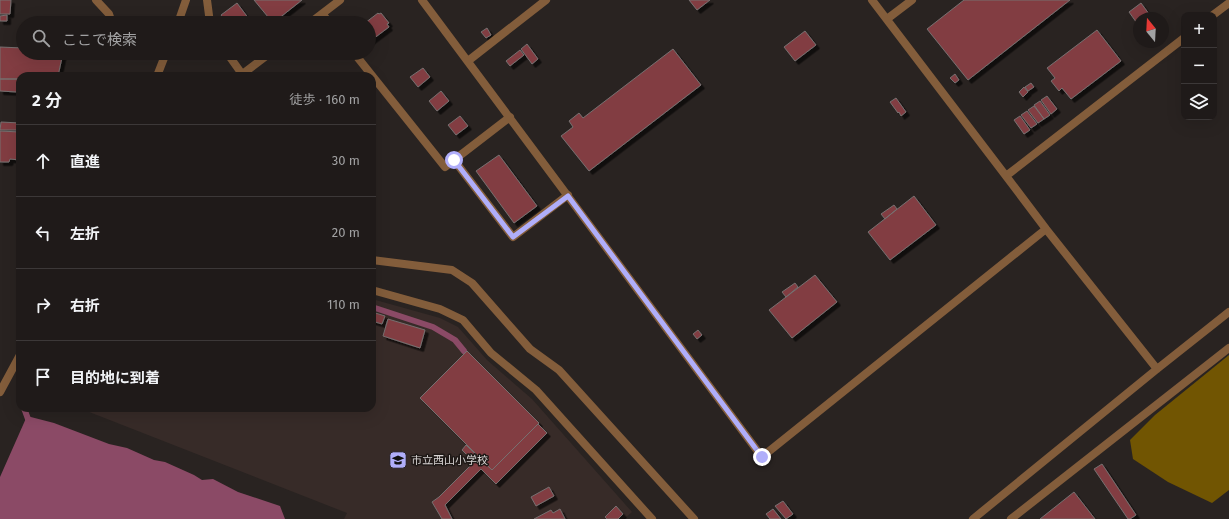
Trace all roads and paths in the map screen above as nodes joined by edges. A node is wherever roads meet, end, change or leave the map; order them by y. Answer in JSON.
{"nodes":[{"id":1,"x":96,"y":0,"type":"edge"},
{"id":2,"x":186,"y":0,"type":"edge"},
{"id":3,"x":207,"y":0,"type":"edge"},
{"id":4,"x":340,"y":0,"type":"edge"},
{"id":5,"x":422,"y":0,"type":"edge"},
{"id":6,"x":546,"y":0,"type":"edge"},
{"id":7,"x":872,"y":0,"type":"edge"},
{"id":8,"x":912,"y":0,"type":"edge"},
{"id":9,"x":1229,"y":3,"type":"edge"},
{"id":10,"x":1217,"y":12,"type":"edge"},
{"id":11,"x":322,"y":14,"type":"joint"},
{"id":12,"x":110,"y":16,"type":"edge"},
{"id":13,"x":180,"y":16,"type":"edge"},
{"id":14,"x":209,"y":16,"type":"edge"},
{"id":15,"x":319,"y":16,"type":"edge"},
{"id":16,"x":887,"y":19,"type":"junction"},
{"id":17,"x":1181,"y":40,"type":"edge"},
{"id":18,"x":163,"y":60,"type":"edge"},
{"id":19,"x":231,"y":60,"type":"edge"},
{"id":20,"x":261,"y":60,"type":"edge"},
{"id":21,"x":360,"y":60,"type":"edge"},
{"id":22,"x":468,"y":61,"type":"junction"},
{"id":23,"x":159,"y":72,"type":"edge"},
{"id":24,"x":239,"y":72,"type":"edge"},
{"id":25,"x":245,"y":72,"type":"edge"},
{"id":26,"x":369,"y":72,"type":"edge"},
{"id":27,"x":376,"y":81,"type":"edge"},
{"id":28,"x":510,"y":117,"type":"junction"},
{"id":29,"x":454,"y":160,"type":"junction"},
{"id":30,"x":1006,"y":176,"type":"junction"},
{"id":31,"x":568,"y":196,"type":"junction"},
{"id":32,"x":1046,"y":229,"type":"junction"},
{"id":33,"x":376,"y":260,"type":"edge"},
{"id":34,"x":376,"y":291,"type":"edge"},
{"id":35,"x":1229,"y":312,"type":"edge"},
{"id":36,"x":1229,"y":348,"type":"edge"},
{"id":37,"x":16,"y":362,"type":"edge"},
{"id":38,"x":1157,"y":369,"type":"junction"},
{"id":39,"x":0,"y":392,"type":"edge"},
{"id":40,"x":652,"y":519,"type":"edge"},
{"id":41,"x":694,"y":519,"type":"edge"},
{"id":42,"x":973,"y":519,"type":"edge"},
{"id":43,"x":1011,"y":519,"type":"edge"}],
"edges":[{"from":1,"to":12,"type":"street"},
{"from":2,"to":13,"type":"street"},
{"from":3,"to":14,"type":"street"},
{"from":4,"to":11,"type":"street"},
{"from":5,"to":22,"type":"street"},
{"from":6,"to":22,"type":"street"},
{"from":7,"to":16,"type":"street"},
{"from":8,"to":16,"type":"street"},
{"from":9,"to":10,"type":"street"},
{"from":11,"to":15,"type":"street"},
{"from":16,"to":30,"type":"street"},
{"from":17,"to":30,"type":"street"},
{"from":18,"to":23,"type":"street"},
{"from":19,"to":24,"type":"street"},
{"from":20,"to":25,"type":"street"},
{"from":21,"to":26,"type":"street"},
{"from":22,"to":28,"type":"street"},
{"from":27,"to":29,"type":"street"},
{"from":28,"to":29,"type":"street"},
{"from":28,"to":31,"type":"street"},
{"from":29,"to":31,"type":"street"},
{"from":30,"to":32,"type":"street"},
{"from":31,"to":32,"type":"street"},
{"from":32,"to":38,"type":"street"},
{"from":33,"to":41,"type":"street"},
{"from":34,"to":40,"type":"street"},
{"from":35,"to":38,"type":"street"},
{"from":36,"to":43,"type":"street"},
{"from":37,"to":39,"type":"street"},
{"from":38,"to":42,"type":"street"}]}
